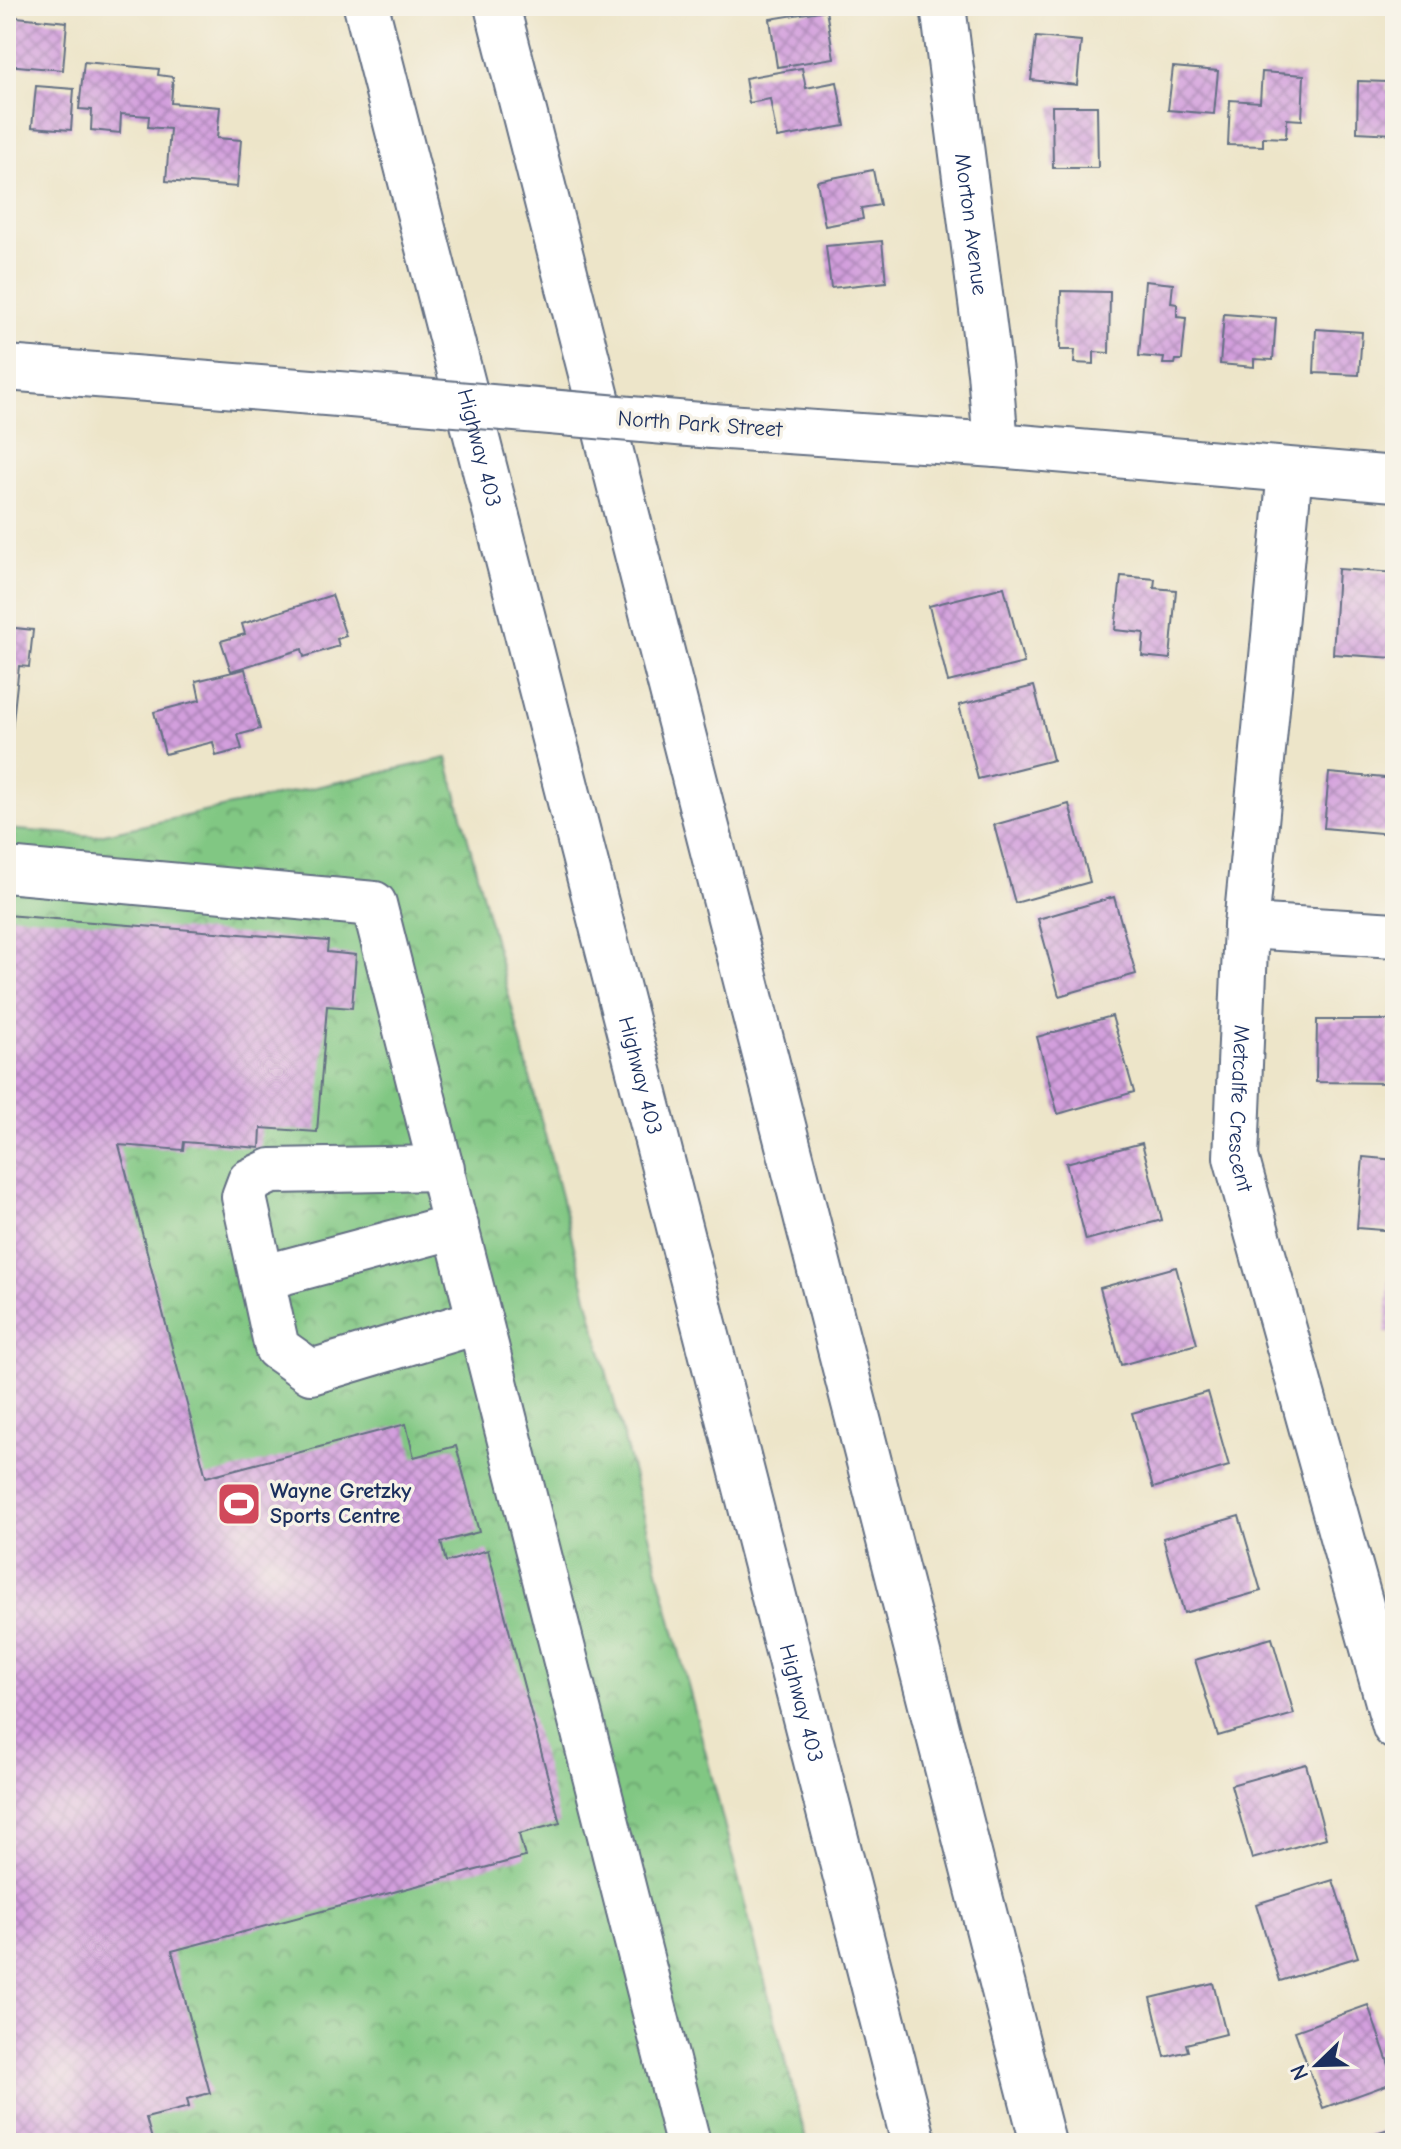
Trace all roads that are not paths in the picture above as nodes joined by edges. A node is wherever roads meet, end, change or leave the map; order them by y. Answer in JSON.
{"nodes":[{"id":1,"x":366,"y":6,"type":"edge"},
{"id":2,"x":497,"y":6,"type":"edge"},
{"id":3,"x":943,"y":6,"type":"edge"},
{"id":4,"x":6,"y":368,"type":"edge"},
{"id":5,"x":996,"y":445,"type":"junction"},
{"id":6,"x":1290,"y":471,"type":"junction"},
{"id":7,"x":1395,"y":479,"type":"edge"},
{"id":8,"x":6,"y":870,"type":"edge"},
{"id":9,"x":1246,"y":926,"type":"junction"},
{"id":10,"x":1395,"y":935,"type":"edge"},
{"id":11,"x":442,"y":1168,"type":"junction"},
{"id":12,"x":456,"y":1226,"type":"junction"},
{"id":13,"x":262,"y":1278,"type":"junction"},
{"id":14,"x":480,"y":1321,"type":"junction"},
{"id":15,"x":1395,"y":1727,"type":"edge"},
{"id":16,"x":688,"y":2143,"type":"edge"},
{"id":17,"x":914,"y":2143,"type":"edge"},
{"id":18,"x":1043,"y":2143,"type":"edge"}],
"edges":[{"from":1,"to":17,"type":"main road","name":"Highway 403"},
{"from":2,"to":18,"type":"main road"},
{"from":3,"to":5,"type":"main road","name":"Morton Avenue"},
{"from":4,"to":5,"type":"main road","name":"North Park Street","bridge":true},
{"from":5,"to":6,"type":"main road","name":"North Park Street"},
{"from":6,"to":7,"type":"main road","name":"North Park Street"},
{"from":6,"to":9,"type":"main road","name":"Metcalfe Crescent"},
{"from":8,"to":11,"type":"main road"},
{"from":9,"to":10,"type":"main road"},
{"from":9,"to":15,"type":"main road","name":"Metcalfe Crescent"},
{"from":11,"to":12,"type":"main road"},
{"from":11,"to":13,"type":"main road"},
{"from":12,"to":13,"type":"main road"},
{"from":12,"to":14,"type":"main road"},
{"from":13,"to":14,"type":"main road"},
{"from":14,"to":16,"type":"main road"}]}
